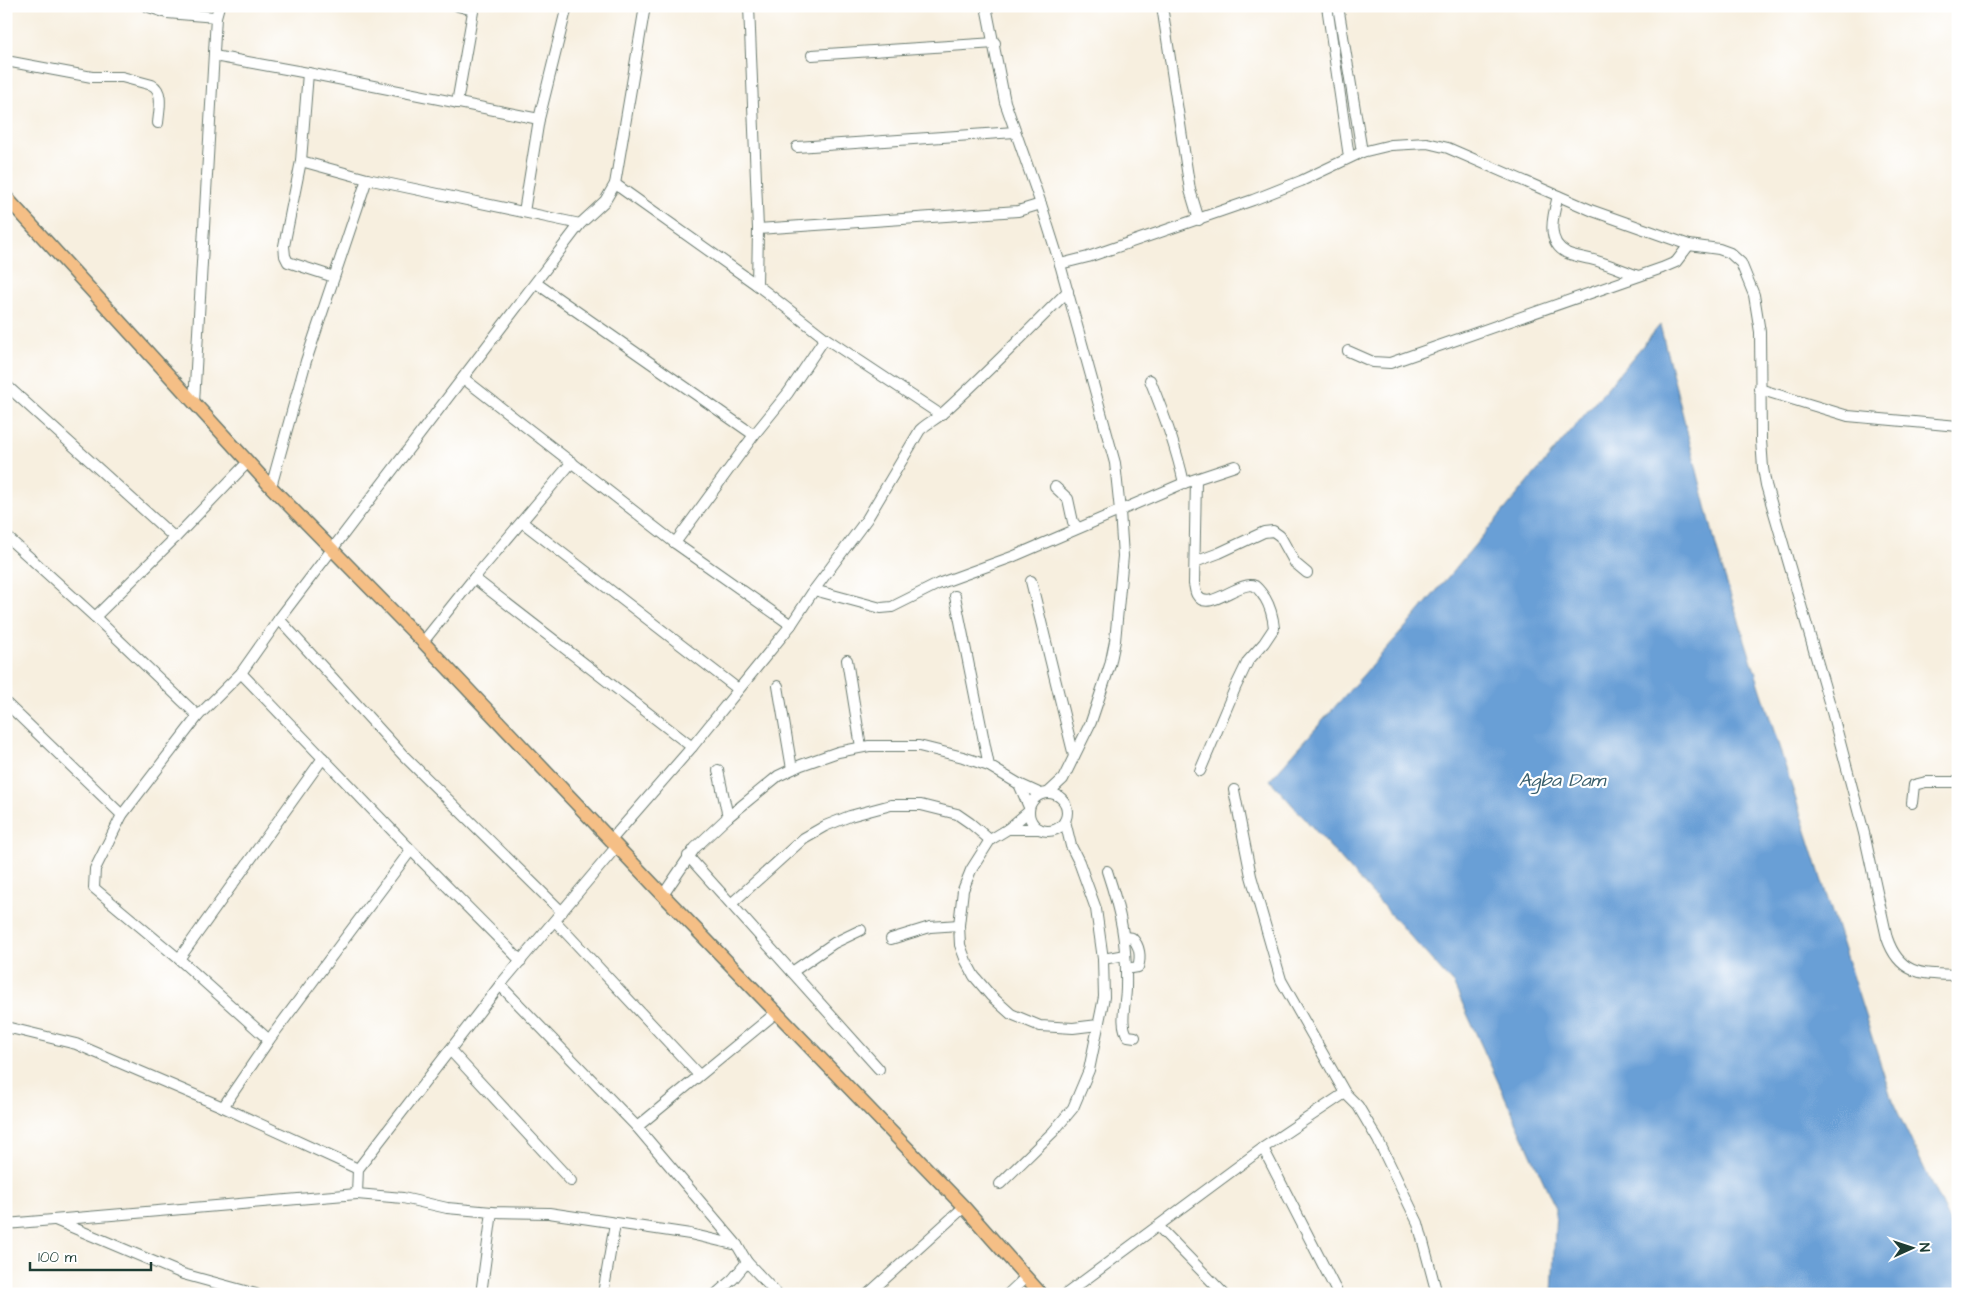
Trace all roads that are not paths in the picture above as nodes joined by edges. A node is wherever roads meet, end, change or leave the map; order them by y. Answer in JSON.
{"nodes":[{"id":1,"x":146,"y":6,"type":"edge"},
{"id":2,"x":458,"y":6,"type":"edge"},
{"id":3,"x":567,"y":6,"type":"edge"},
{"id":4,"x":645,"y":6,"type":"edge"},
{"id":5,"x":749,"y":6,"type":"edge"},
{"id":6,"x":986,"y":6,"type":"edge"},
{"id":7,"x":1162,"y":6,"type":"edge"},
{"id":8,"x":1327,"y":6,"type":"edge"},
{"id":9,"x":1338,"y":6,"type":"edge"},
{"id":10,"x":473,"y":8,"type":"edge"},
{"id":11,"x":217,"y":11,"type":"edge"},
{"id":12,"x":994,"y":43,"type":"junction"},
{"id":13,"x":214,"y":56,"type":"junction"},
{"id":14,"x":812,"y":56,"type":"dead end"},
{"id":15,"x":6,"y":61,"type":"edge"},
{"id":16,"x":308,"y":73,"type":"junction"},
{"id":17,"x":457,"y":103,"type":"junction"},
{"id":18,"x":539,"y":119,"type":"junction"},
{"id":19,"x":158,"y":123,"type":"dead end"},
{"id":20,"x":1015,"y":132,"type":"junction"},
{"id":21,"x":797,"y":147,"type":"dead end"},
{"id":22,"x":1362,"y":152,"type":"junction"},
{"id":23,"x":1349,"y":157,"type":"junction"},
{"id":24,"x":301,"y":161,"type":"junction"},
{"id":25,"x":367,"y":179,"type":"junction"},
{"id":26,"x":614,"y":184,"type":"junction"},
{"id":27,"x":1558,"y":196,"type":"junction"},
{"id":28,"x":6,"y":197,"type":"edge"},
{"id":29,"x":1041,"y":204,"type":"junction"},
{"id":30,"x":524,"y":212,"type":"junction"},
{"id":31,"x":1199,"y":220,"type":"junction"},
{"id":32,"x":580,"y":224,"type":"junction"},
{"id":33,"x":758,"y":229,"type":"junction"},
{"id":34,"x":1689,"y":245,"type":"junction"},
{"id":35,"x":1060,"y":264,"type":"junction"},
{"id":36,"x":1638,"y":276,"type":"junction"},
{"id":37,"x":334,"y":277,"type":"junction"},
{"id":38,"x":536,"y":283,"type":"junction"},
{"id":39,"x":757,"y":285,"type":"junction"},
{"id":40,"x":1068,"y":291,"type":"junction"},
{"id":41,"x":825,"y":338,"type":"junction"},
{"id":42,"x":1348,"y":351,"type":"dead end"},
{"id":43,"x":463,"y":378,"type":"junction"},
{"id":44,"x":1150,"y":380,"type":"dead end"},
{"id":45,"x":6,"y":385,"type":"edge"},
{"id":46,"x":1759,"y":389,"type":"junction"},
{"id":47,"x":194,"y":403,"type":"junction"},
{"id":48,"x":940,"y":415,"type":"junction"},
{"id":49,"x":1958,"y":426,"type":"edge"},
{"id":50,"x":754,"y":435,"type":"junction"},
{"id":51,"x":248,"y":462,"type":"junction"},
{"id":52,"x":572,"y":462,"type":"junction"},
{"id":53,"x":1235,"y":466,"type":"dead end"},
{"id":54,"x":1196,"y":480,"type":"junction"},
{"id":55,"x":1184,"y":483,"type":"junction"},
{"id":56,"x":271,"y":487,"type":"junction"},
{"id":57,"x":1055,"y":488,"type":"dead end"},
{"id":58,"x":1120,"y":511,"type":"junction"},
{"id":59,"x":522,"y":522,"type":"junction"},
{"id":60,"x":1078,"y":528,"type":"junction"},
{"id":61,"x":6,"y":536,"type":"edge"},
{"id":62,"x":175,"y":538,"type":"junction"},
{"id":63,"x":675,"y":543,"type":"junction"},
{"id":64,"x":332,"y":549,"type":"junction"},
{"id":65,"x":1195,"y":562,"type":"junction"},
{"id":66,"x":1307,"y":573,"type":"dead end"},
{"id":67,"x":474,"y":578,"type":"junction"},
{"id":68,"x":1031,"y":582,"type":"dead end"},
{"id":69,"x":814,"y":590,"type":"junction"},
{"id":70,"x":955,"y":596,"type":"dead end"},
{"id":71,"x":95,"y":617,"type":"junction"},
{"id":72,"x":279,"y":619,"type":"junction"},
{"id":73,"x":791,"y":626,"type":"junction"},
{"id":74,"x":423,"y":642,"type":"junction"},
{"id":75,"x":847,"y":660,"type":"dead end"},
{"id":76,"x":241,"y":673,"type":"junction"},
{"id":77,"x":778,"y":686,"type":"dead end"},
{"id":78,"x":738,"y":689,"type":"junction"},
{"id":79,"x":6,"y":703,"type":"edge"},
{"id":80,"x":198,"y":716,"type":"junction"},
{"id":81,"x":692,"y":746,"type":"junction"},
{"id":82,"x":861,"y":747,"type":"junction"},
{"id":83,"x":1074,"y":756,"type":"junction"},
{"id":84,"x":323,"y":758,"type":"junction"},
{"id":85,"x":989,"y":766,"type":"junction"},
{"id":86,"x":792,"y":769,"type":"junction"},
{"id":87,"x":718,"y":770,"type":"dead end"},
{"id":88,"x":1200,"y":771,"type":"dead end"},
{"id":89,"x":1063,"y":779,"type":"junction"},
{"id":90,"x":1958,"y":782,"type":"edge"},
{"id":91,"x":1018,"y":784,"type":"junction"},
{"id":92,"x":1234,"y":790,"type":"dead end"},
{"id":93,"x":1045,"y":793,"type":"junction"},
{"id":94,"x":1062,"y":799,"type":"junction"},
{"id":95,"x":1912,"y":803,"type":"dead end"},
{"id":96,"x":1029,"y":809,"type":"junction"},
{"id":97,"x":122,"y":815,"type":"junction"},
{"id":98,"x":728,"y":817,"type":"junction"},
{"id":99,"x":1065,"y":821,"type":"junction"},
{"id":100,"x":1008,"y":829,"type":"junction"},
{"id":101,"x":1039,"y":829,"type":"junction"},
{"id":102,"x":1051,"y":831,"type":"junction"},
{"id":103,"x":990,"y":840,"type":"junction"},
{"id":104,"x":614,"y":843,"type":"junction"},
{"id":105,"x":1071,"y":846,"type":"junction"},
{"id":106,"x":411,"y":850,"type":"junction"},
{"id":107,"x":688,"y":856,"type":"junction"},
{"id":108,"x":1107,"y":871,"type":"dead end"},
{"id":109,"x":663,"y":895,"type":"junction"},
{"id":110,"x":731,"y":904,"type":"junction"},
{"id":111,"x":562,"y":912,"type":"junction"},
{"id":112,"x":554,"y":921,"type":"junction"},
{"id":113,"x":959,"y":925,"type":"junction"},
{"id":114,"x":861,"y":930,"type":"dead end"},
{"id":115,"x":1125,"y":938,"type":"junction"},
{"id":116,"x":891,"y":939,"type":"dead end"},
{"id":117,"x":1125,"y":955,"type":"junction"},
{"id":118,"x":180,"y":959,"type":"junction"},
{"id":119,"x":1103,"y":959,"type":"junction"},
{"id":120,"x":521,"y":961,"type":"junction"},
{"id":121,"x":1126,"y":970,"type":"junction"},
{"id":122,"x":792,"y":972,"type":"junction"},
{"id":123,"x":1958,"y":975,"type":"edge"},
{"id":124,"x":500,"y":986,"type":"junction"},
{"id":125,"x":777,"y":1012,"type":"junction"},
{"id":126,"x":1098,"y":1025,"type":"junction"},
{"id":127,"x":6,"y":1027,"type":"edge"},
{"id":128,"x":1135,"y":1037,"type":"dead end"},
{"id":129,"x":269,"y":1040,"type":"junction"},
{"id":130,"x":450,"y":1050,"type":"junction"},
{"id":131,"x":878,"y":1069,"type":"dead end"},
{"id":132,"x":699,"y":1075,"type":"junction"},
{"id":133,"x":1345,"y":1093,"type":"junction"},
{"id":134,"x":223,"y":1107,"type":"junction"},
{"id":135,"x":638,"y":1127,"type":"junction"},
{"id":136,"x":1263,"y":1148,"type":"junction"},
{"id":137,"x":358,"y":1169,"type":"junction"},
{"id":138,"x":571,"y":1181,"type":"dead end"},
{"id":139,"x":1000,"y":1184,"type":"dead end"},
{"id":140,"x":357,"y":1194,"type":"junction"},
{"id":141,"x":964,"y":1207,"type":"junction"},
{"id":142,"x":492,"y":1212,"type":"junction"},
{"id":143,"x":54,"y":1220,"type":"junction"},
{"id":144,"x":6,"y":1224,"type":"edge"},
{"id":145,"x":615,"y":1224,"type":"junction"},
{"id":146,"x":1159,"y":1227,"type":"junction"},
{"id":147,"x":737,"y":1245,"type":"junction"},
{"id":148,"x":746,"y":1262,"type":"junction"},
{"id":149,"x":1026,"y":1277,"type":"junction"},
{"id":150,"x":233,"y":1291,"type":"edge"},
{"id":151,"x":256,"y":1294,"type":"edge"},
{"id":152,"x":481,"y":1294,"type":"edge"},
{"id":153,"x":603,"y":1294,"type":"edge"},
{"id":154,"x":716,"y":1294,"type":"edge"},
{"id":155,"x":777,"y":1294,"type":"edge"},
{"id":156,"x":868,"y":1294,"type":"edge"},
{"id":157,"x":1008,"y":1294,"type":"edge"},
{"id":158,"x":1041,"y":1294,"type":"edge"},
{"id":159,"x":1066,"y":1294,"type":"edge"},
{"id":160,"x":1224,"y":1294,"type":"edge"},
{"id":161,"x":1338,"y":1294,"type":"edge"},
{"id":162,"x":1437,"y":1294,"type":"edge"}],
"edges":[{"from":1,"to":11,"type":"street"},
{"from":2,"to":10,"type":"street"},
{"from":3,"to":18,"type":"street"},
{"from":4,"to":26,"type":"street"},
{"from":5,"to":33,"type":"street"},
{"from":6,"to":12,"type":"street"},
{"from":7,"to":31,"type":"street"},
{"from":8,"to":23,"type":"street"},
{"from":9,"to":22,"type":"street"},
{"from":10,"to":17,"type":"street"},
{"from":11,"to":13,"type":"street"},
{"from":12,"to":14,"type":"street"},
{"from":12,"to":20,"type":"street"},
{"from":13,"to":16,"type":"street"},
{"from":13,"to":47,"type":"street"},
{"from":15,"to":19,"type":"street"},
{"from":16,"to":17,"type":"street"},
{"from":16,"to":24,"type":"street"},
{"from":17,"to":18,"type":"street"},
{"from":18,"to":30,"type":"street"},
{"from":20,"to":21,"type":"street"},
{"from":20,"to":29,"type":"street"},
{"from":22,"to":23,"type":"street"},
{"from":22,"to":27,"type":"street"},
{"from":23,"to":31,"type":"street"},
{"from":24,"to":25,"type":"street"},
{"from":24,"to":37,"type":"street"},
{"from":25,"to":30,"type":"street"},
{"from":25,"to":37,"type":"street"},
{"from":26,"to":32,"type":"street"},
{"from":26,"to":39,"type":"street"},
{"from":27,"to":34,"type":"street"},
{"from":27,"to":36,"type":"street"},
{"from":28,"to":47,"type":"main road"},
{"from":29,"to":33,"type":"street"},
{"from":29,"to":35,"type":"street"},
{"from":30,"to":32,"type":"street"},
{"from":31,"to":35,"type":"street"},
{"from":32,"to":38,"type":"street"},
{"from":33,"to":39,"type":"street"},
{"from":34,"to":36,"type":"street"},
{"from":34,"to":46,"type":"street"},
{"from":35,"to":40,"type":"street"},
{"from":36,"to":42,"type":"street"},
{"from":37,"to":56,"type":"street"},
{"from":38,"to":43,"type":"street"},
{"from":38,"to":50,"type":"street"},
{"from":39,"to":41,"type":"street"},
{"from":40,"to":48,"type":"street"},
{"from":40,"to":58,"type":"street"},
{"from":41,"to":48,"type":"street"},
{"from":41,"to":50,"type":"street"},
{"from":43,"to":52,"type":"street"},
{"from":43,"to":64,"type":"street"},
{"from":44,"to":55,"type":"street"},
{"from":45,"to":62,"type":"street"},
{"from":46,"to":49,"type":"street"},
{"from":46,"to":123,"type":"street"},
{"from":47,"to":51,"type":"main road"},
{"from":48,"to":69,"type":"street"},
{"from":50,"to":63,"type":"street"},
{"from":51,"to":56,"type":"main road"},
{"from":51,"to":62,"type":"street"},
{"from":52,"to":59,"type":"street"},
{"from":52,"to":63,"type":"street"},
{"from":53,"to":54,"type":"street"},
{"from":54,"to":55,"type":"street"},
{"from":54,"to":65,"type":"street"},
{"from":55,"to":58,"type":"street"},
{"from":56,"to":64,"type":"main road"},
{"from":57,"to":60,"type":"street"},
{"from":58,"to":60,"type":"street"},
{"from":58,"to":83,"type":"street"},
{"from":59,"to":67,"type":"street"},
{"from":59,"to":78,"type":"street"},
{"from":60,"to":69,"type":"street"},
{"from":61,"to":71,"type":"street"},
{"from":62,"to":71,"type":"street"},
{"from":63,"to":73,"type":"street"},
{"from":64,"to":72,"type":"street"},
{"from":64,"to":74,"type":"main road"},
{"from":65,"to":66,"type":"street"},
{"from":65,"to":88,"type":"street"},
{"from":67,"to":74,"type":"street"},
{"from":67,"to":81,"type":"street"},
{"from":68,"to":83,"type":"street"},
{"from":69,"to":73,"type":"street"},
{"from":70,"to":85,"type":"street"},
{"from":71,"to":80,"type":"street"},
{"from":72,"to":76,"type":"street"},
{"from":72,"to":111,"type":"street"},
{"from":73,"to":78,"type":"street"},
{"from":74,"to":104,"type":"main road"},
{"from":75,"to":82,"type":"street"},
{"from":76,"to":80,"type":"street"},
{"from":76,"to":84,"type":"street"},
{"from":77,"to":86,"type":"street"},
{"from":78,"to":81,"type":"street"},
{"from":79,"to":97,"type":"street"},
{"from":80,"to":97,"type":"street"},
{"from":81,"to":104,"type":"street"},
{"from":82,"to":85,"type":"street"},
{"from":82,"to":86,"type":"street"},
{"from":83,"to":89,"type":"street"},
{"from":84,"to":106,"type":"street"},
{"from":84,"to":118,"type":"street"},
{"from":85,"to":91,"type":"street"},
{"from":86,"to":98,"type":"street"},
{"from":87,"to":98,"type":"street"},
{"from":89,"to":93,"type":"street"},
{"from":89,"to":94,"type":"street"},
{"from":90,"to":95,"type":"street"},
{"from":91,"to":93,"type":"street"},
{"from":91,"to":96,"type":"street"},
{"from":92,"to":133,"type":"street"},
{"from":93,"to":94,"type":"street"},
{"from":93,"to":96,"type":"street"},
{"from":94,"to":99,"type":"street"},
{"from":96,"to":100,"type":"street"},
{"from":96,"to":101,"type":"street"},
{"from":97,"to":118,"type":"street"},
{"from":98,"to":107,"type":"street"},
{"from":99,"to":102,"type":"street"},
{"from":99,"to":105,"type":"street"},
{"from":100,"to":101,"type":"street"},
{"from":100,"to":103,"type":"street"},
{"from":101,"to":102,"type":"street"},
{"from":102,"to":105,"type":"street"},
{"from":103,"to":110,"type":"street"},
{"from":103,"to":113,"type":"street"},
{"from":104,"to":109,"type":"main road"},
{"from":104,"to":111,"type":"street"},
{"from":105,"to":119,"type":"street"},
{"from":106,"to":120,"type":"street"},
{"from":106,"to":129,"type":"street"},
{"from":107,"to":109,"type":"street"},
{"from":107,"to":110,"type":"street"},
{"from":108,"to":115,"type":"street"},
{"from":109,"to":125,"type":"main road"},
{"from":110,"to":122,"type":"street"},
{"from":111,"to":112,"type":"street"},
{"from":112,"to":120,"type":"street"},
{"from":112,"to":132,"type":"street"},
{"from":113,"to":116,"type":"street"},
{"from":113,"to":126,"type":"street"},
{"from":114,"to":122,"type":"street"},
{"from":115,"to":117,"type":"street"},
{"from":115,"to":121,"type":"street"},
{"from":117,"to":119,"type":"street"},
{"from":117,"to":121,"type":"street"},
{"from":118,"to":129,"type":"street"},
{"from":119,"to":126,"type":"street"},
{"from":120,"to":124,"type":"street"},
{"from":121,"to":128,"type":"street"},
{"from":122,"to":131,"type":"street"},
{"from":124,"to":130,"type":"street"},
{"from":124,"to":135,"type":"street"},
{"from":125,"to":132,"type":"street"},
{"from":125,"to":141,"type":"main road"},
{"from":126,"to":139,"type":"street"},
{"from":127,"to":134,"type":"street"},
{"from":129,"to":134,"type":"street"},
{"from":130,"to":137,"type":"street"},
{"from":130,"to":138,"type":"street"},
{"from":132,"to":135,"type":"street"},
{"from":133,"to":136,"type":"street"},
{"from":133,"to":162,"type":"street"},
{"from":134,"to":137,"type":"street"},
{"from":135,"to":147,"type":"street"},
{"from":136,"to":146,"type":"street"},
{"from":136,"to":161,"type":"street"},
{"from":137,"to":140,"type":"street"},
{"from":140,"to":142,"type":"street"},
{"from":140,"to":143,"type":"street"},
{"from":141,"to":149,"type":"main road"},
{"from":141,"to":156,"type":"street"},
{"from":142,"to":145,"type":"street"},
{"from":142,"to":152,"type":"street"},
{"from":143,"to":144,"type":"street"},
{"from":143,"to":150,"type":"street"},
{"from":145,"to":147,"type":"street"},
{"from":145,"to":153,"type":"street"},
{"from":146,"to":159,"type":"street"},
{"from":146,"to":160,"type":"street"},
{"from":147,"to":148,"type":"street"},
{"from":148,"to":154,"type":"street"},
{"from":148,"to":155,"type":"street"},
{"from":149,"to":157,"type":"street"},
{"from":149,"to":158,"type":"main road"},
{"from":150,"to":151,"type":"street"}]}
